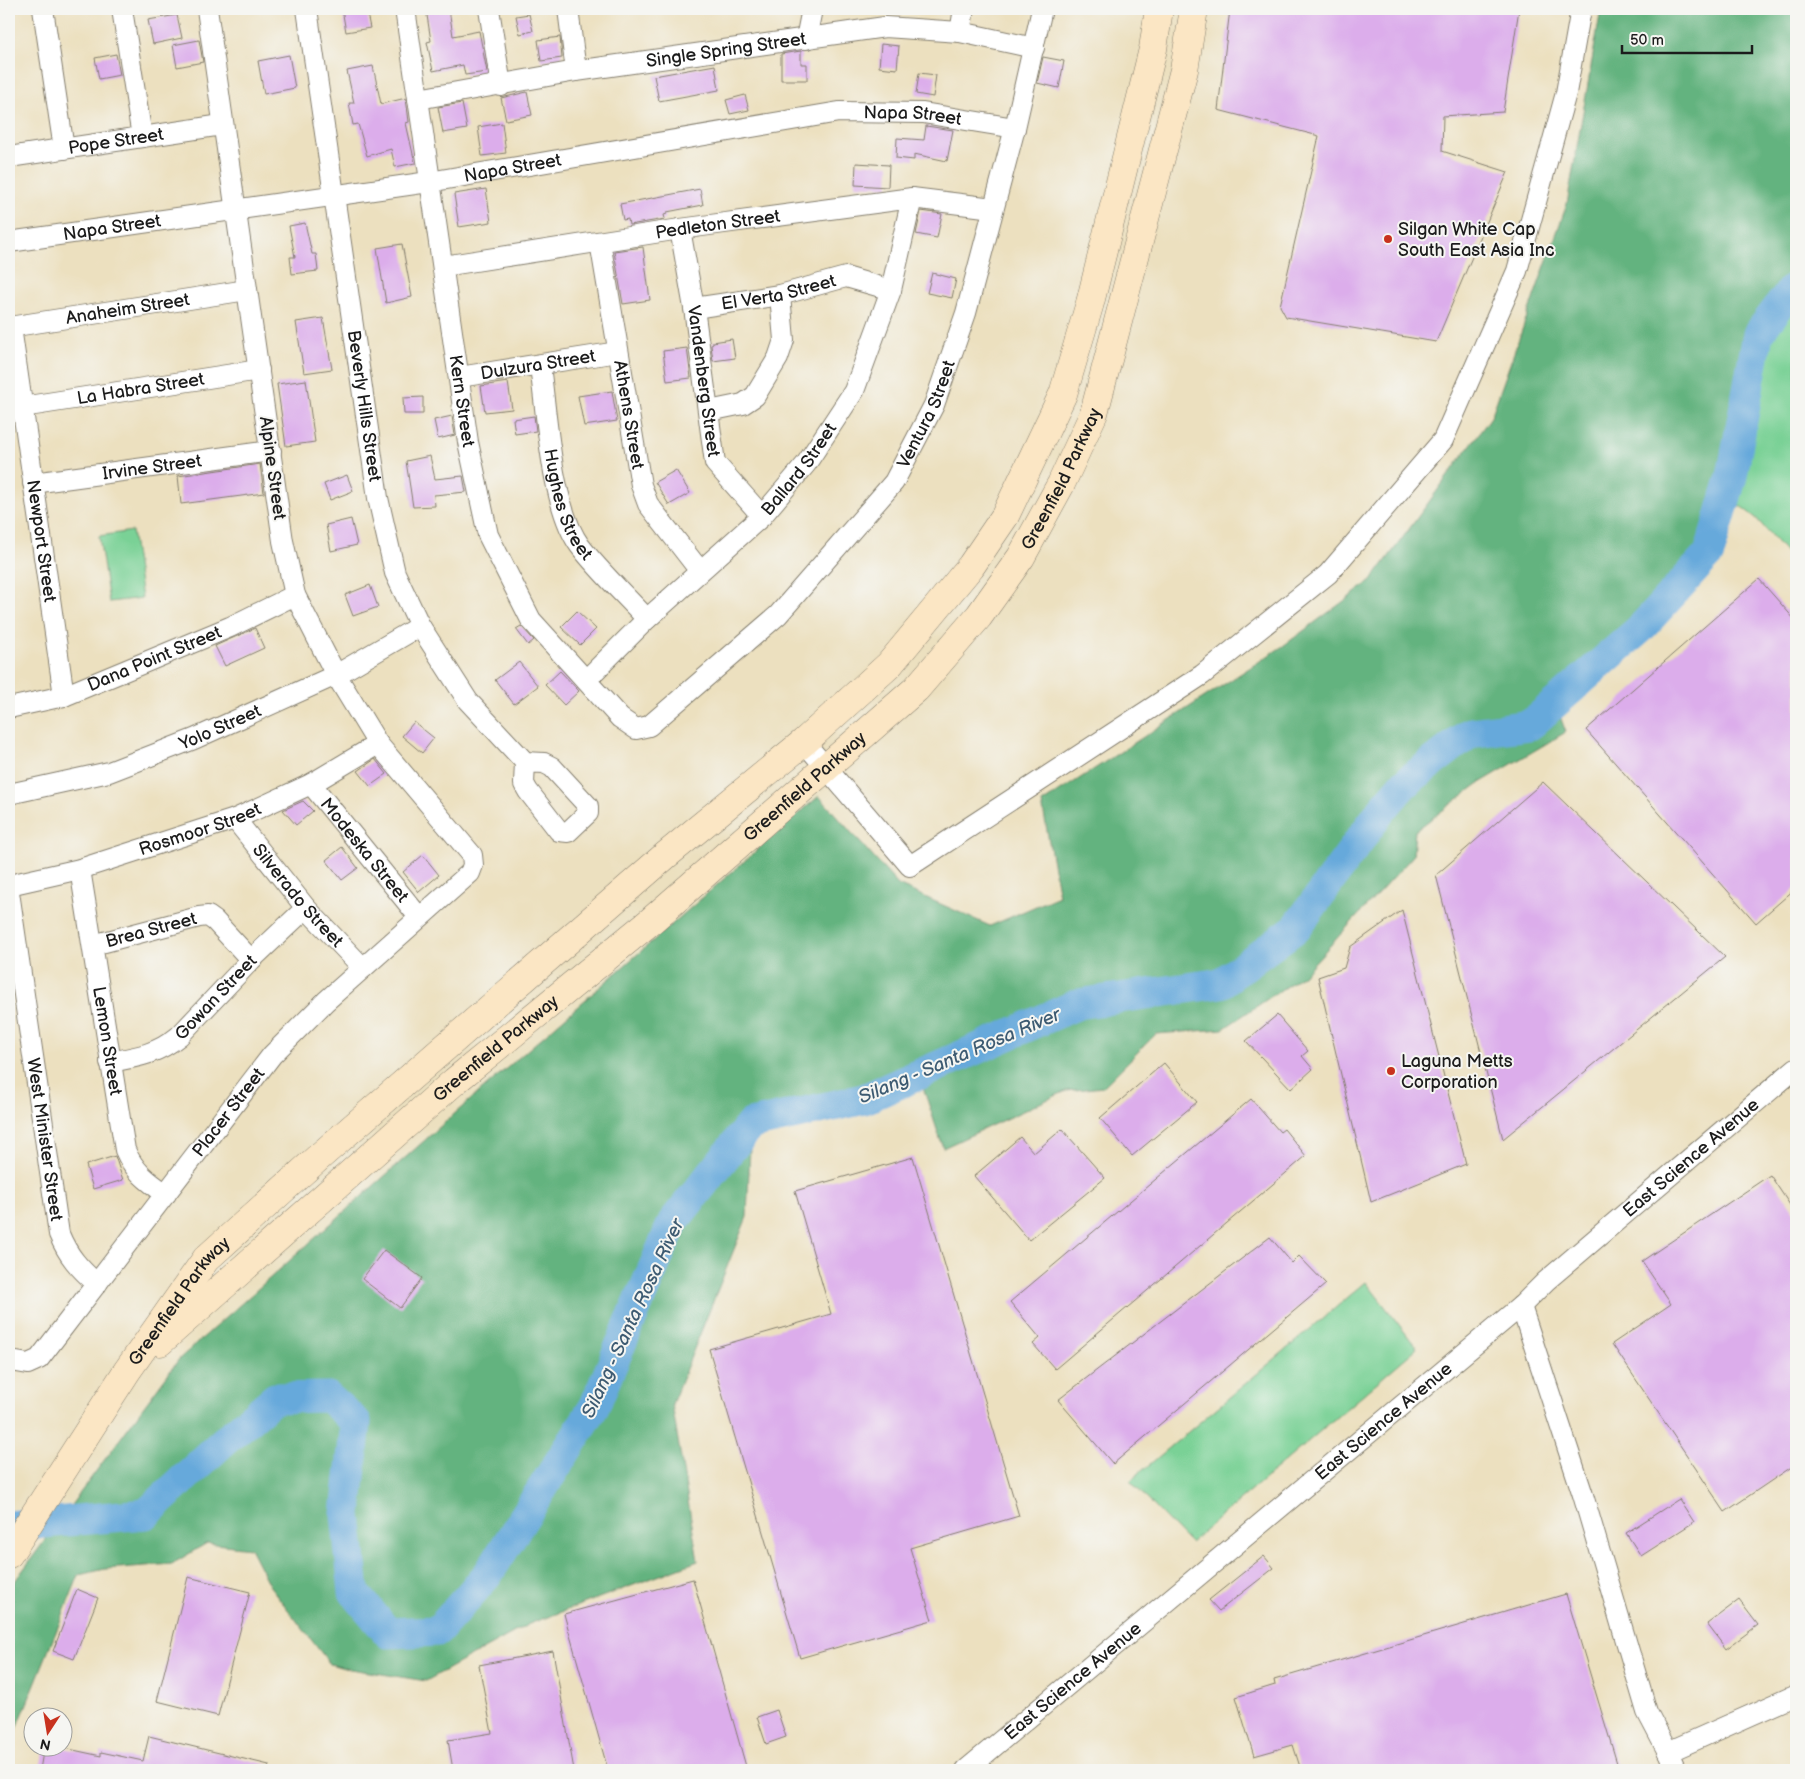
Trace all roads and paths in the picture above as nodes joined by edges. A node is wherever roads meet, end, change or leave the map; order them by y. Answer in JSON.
{"nodes":[{"id":1,"x":43,"y":9,"type":"edge"},
{"id":2,"x":122,"y":9,"type":"edge"},
{"id":3,"x":207,"y":9,"type":"edge"},
{"id":4,"x":307,"y":9,"type":"edge"},
{"id":5,"x":405,"y":9,"type":"edge"},
{"id":6,"x":490,"y":9,"type":"edge"},
{"id":7,"x":568,"y":9,"type":"edge"},
{"id":8,"x":812,"y":9,"type":"edge"},
{"id":9,"x":964,"y":9,"type":"edge"},
{"id":10,"x":1042,"y":9,"type":"edge"},
{"id":11,"x":1159,"y":9,"type":"edge"},
{"id":12,"x":1194,"y":9,"type":"edge"},
{"id":13,"x":1581,"y":9,"type":"edge"},
{"id":14,"x":887,"y":18,"type":"edge"},
{"id":15,"x":960,"y":32,"type":"junction"},
{"id":16,"x":806,"y":38,"type":"junction"},
{"id":17,"x":1034,"y":48,"type":"junction"},
{"id":18,"x":576,"y":72,"type":"junction"},
{"id":19,"x":501,"y":86,"type":"junction"},
{"id":20,"x":418,"y":99,"type":"junction"},
{"id":21,"x":222,"y":126,"type":"junction"},
{"id":22,"x":1015,"y":128,"type":"junction"},
{"id":23,"x":142,"y":138,"type":"junction"},
{"id":24,"x":64,"y":149,"type":"junction"},
{"id":25,"x":9,"y":158,"type":"edge"},
{"id":26,"x":429,"y":182,"type":"junction"},
{"id":27,"x":335,"y":196,"type":"junction"},
{"id":28,"x":912,"y":198,"type":"junction"},
{"id":29,"x":236,"y":208,"type":"junction"},
{"id":30,"x":993,"y":208,"type":"junction"},
{"id":31,"x":680,"y":229,"type":"junction"},
{"id":32,"x":9,"y":242,"type":"edge"},
{"id":33,"x":600,"y":242,"type":"junction"},
{"id":34,"x":444,"y":266,"type":"junction"},
{"id":35,"x":246,"y":290,"type":"junction"},
{"id":36,"x":891,"y":290,"type":"junction"},
{"id":37,"x":780,"y":295,"type":"junction"},
{"id":38,"x":694,"y":308,"type":"junction"},
{"id":39,"x":10,"y":327,"type":"edge"},
{"id":40,"x":618,"y":352,"type":"junction"},
{"id":41,"x":540,"y":366,"type":"junction"},
{"id":42,"x":259,"y":370,"type":"junction"},
{"id":43,"x":459,"y":377,"type":"junction"},
{"id":44,"x":22,"y":407,"type":"junction"},
{"id":45,"x":709,"y":411,"type":"junction"},
{"id":46,"x":271,"y":451,"type":"junction"},
{"id":47,"x":33,"y":483,"type":"junction"},
{"id":48,"x":762,"y":516,"type":"junction"},
{"id":49,"x":700,"y":571,"type":"junction"},
{"id":50,"x":295,"y":595,"type":"junction"},
{"id":51,"x":647,"y":619,"type":"junction"},
{"id":52,"x":420,"y":626,"type":"junction"},
{"id":53,"x":336,"y":675,"type":"junction"},
{"id":54,"x":587,"y":679,"type":"junction"},
{"id":55,"x":64,"y":696,"type":"junction"},
{"id":56,"x":9,"y":708,"type":"edge"},
{"id":57,"x":649,"y":726,"type":"joint"},
{"id":58,"x":804,"y":742,"type":"junction"},
{"id":59,"x":378,"y":744,"type":"junction"},
{"id":60,"x":525,"y":762,"type":"dead end"},
{"id":61,"x":825,"y":767,"type":"junction"},
{"id":62,"x":311,"y":784,"type":"junction"},
{"id":63,"x":9,"y":794,"type":"edge"},
{"id":64,"x":236,"y":819,"type":"junction"},
{"id":65,"x":80,"y":870,"type":"junction"},
{"id":66,"x":470,"y":873,"type":"joint"},
{"id":67,"x":9,"y":885,"type":"edge"},
{"id":68,"x":9,"y":892,"type":"edge"},
{"id":69,"x":306,"y":908,"type":"junction"},
{"id":70,"x":419,"y":916,"type":"junction"},
{"id":71,"x":93,"y":945,"type":"junction"},
{"id":72,"x":250,"y":960,"type":"junction"},
{"id":73,"x":363,"y":968,"type":"junction"},
{"id":74,"x":110,"y":1062,"type":"junction"},
{"id":75,"x":1796,"y":1068,"type":"edge"},
{"id":76,"x":166,"y":1194,"type":"junction"},
{"id":77,"x":97,"y":1284,"type":"junction"},
{"id":78,"x":1521,"y":1306,"type":"junction"},
{"id":79,"x":10,"y":1360,"type":"edge"},
{"id":80,"x":127,"y":1371,"type":"junction"},
{"id":81,"x":9,"y":1554,"type":"edge"},
{"id":82,"x":1796,"y":1695,"type":"edge"},
{"id":83,"x":1668,"y":1752,"type":"junction"},
{"id":84,"x":966,"y":1770,"type":"edge"},
{"id":85,"x":1676,"y":1770,"type":"edge"}],
"edges":[{"from":1,"to":24,"type":"street"},
{"from":2,"to":23,"type":"street"},
{"from":3,"to":21,"type":"street","name":"Alpine Street"},
{"from":4,"to":27,"type":"street","name":"Beverly Hills Street"},
{"from":5,"to":20,"type":"street","name":"Kern Street"},
{"from":6,"to":19,"type":"street"},
{"from":7,"to":18,"type":"street"},
{"from":8,"to":16,"type":"street"},
{"from":9,"to":15,"type":"street"},
{"from":10,"to":17,"type":"street","name":"Ventura Street"},
{"from":11,"to":58,"type":"main road","name":"Greenfield Parkway"},
{"from":12,"to":61,"type":"main road","name":"Greenfield Parkway"},
{"from":13,"to":61,"type":"street"},
{"from":14,"to":15,"type":"street","name":"Single Spring Street"},
{"from":14,"to":16,"type":"street","name":"Single Spring Street"},
{"from":15,"to":17,"type":"street","name":"Single Spring Street"},
{"from":16,"to":18,"type":"street","name":"Single Spring Street"},
{"from":17,"to":22,"type":"street","name":"Ventura Street"},
{"from":18,"to":19,"type":"street","name":"Single Spring Street"},
{"from":19,"to":20,"type":"street","name":"Single Spring Street"},
{"from":20,"to":26,"type":"street","name":"Kern Street"},
{"from":21,"to":23,"type":"street","name":"Pope Street"},
{"from":21,"to":29,"type":"street","name":"Alpine Street"},
{"from":22,"to":26,"type":"street","name":"Napa Street"},
{"from":22,"to":30,"type":"street","name":"Ventura Street"},
{"from":23,"to":24,"type":"street","name":"Pope Street"},
{"from":24,"to":25,"type":"street","name":"Pope Street"},
{"from":26,"to":27,"type":"street","name":"Napa Street"},
{"from":26,"to":34,"type":"street","name":"Kern Street"},
{"from":27,"to":29,"type":"street","name":"Napa Street"},
{"from":27,"to":52,"type":"street","name":"Beverly Hills Street"},
{"from":28,"to":30,"type":"street","name":"Pedleton Street"},
{"from":28,"to":31,"type":"street","name":"Pedleton Street"},
{"from":28,"to":36,"type":"street","name":"Ballard Street"},
{"from":29,"to":32,"type":"street","name":"Napa Street"},
{"from":29,"to":35,"type":"street","name":"Alpine Street"},
{"from":30,"to":57,"type":"street","name":"Ventura Street"},
{"from":31,"to":33,"type":"street","name":"Pedleton Street"},
{"from":31,"to":38,"type":"street","name":"Vandenberg Street"},
{"from":33,"to":34,"type":"street","name":"Pedleton Street"},
{"from":33,"to":40,"type":"street","name":"Athens Street"},
{"from":34,"to":43,"type":"street","name":"Kern Street"},
{"from":35,"to":39,"type":"street","name":"Anaheim Street"},
{"from":35,"to":42,"type":"street","name":"Alpine Street"},
{"from":36,"to":37,"type":"street","name":"El Verta Street"},
{"from":36,"to":48,"type":"street","name":"Ballard Street"},
{"from":37,"to":38,"type":"street","name":"El Verta Street"},
{"from":37,"to":45,"type":"street"},
{"from":38,"to":45,"type":"street","name":"Vandenberg Street"},
{"from":39,"to":44,"type":"street","name":"Newport Street"},
{"from":40,"to":41,"type":"street","name":"Dulzura Street"},
{"from":40,"to":49,"type":"street","name":"Athens Street"},
{"from":41,"to":43,"type":"street","name":"Dulzura Street"},
{"from":41,"to":51,"type":"street","name":"Hughes Street"},
{"from":42,"to":44,"type":"street","name":"La Habra Street"},
{"from":42,"to":46,"type":"street","name":"Alpine Street"},
{"from":43,"to":54,"type":"street","name":"Kern Street"},
{"from":44,"to":47,"type":"street","name":"Newport Street"},
{"from":45,"to":48,"type":"street","name":"Vandenberg Street"},
{"from":46,"to":47,"type":"street","name":"Irvine Street"},
{"from":46,"to":50,"type":"street","name":"Alpine Street"},
{"from":47,"to":55,"type":"street","name":"Newport Street"},
{"from":48,"to":49,"type":"street","name":"Ballard Street"},
{"from":49,"to":51,"type":"street","name":"Ballard Street"},
{"from":50,"to":53,"type":"street","name":"Alpine Street"},
{"from":50,"to":55,"type":"street","name":"Dana Point Street"},
{"from":51,"to":54,"type":"street","name":"Ballard Street"},
{"from":52,"to":53,"type":"street","name":"Yolo Street"},
{"from":52,"to":60,"type":"street","name":"Beverly Hills Street"},
{"from":53,"to":59,"type":"street","name":"Alpine Street"},
{"from":53,"to":63,"type":"street","name":"Yolo Street"},
{"from":54,"to":57,"type":"street","name":"Kern Street"},
{"from":55,"to":56,"type":"street","name":"Dana Point Street"},
{"from":58,"to":61,"type":"street"},
{"from":58,"to":80,"type":"main road","name":"Greenfield Parkway"},
{"from":59,"to":62,"type":"street","name":"Rosmoor Street"},
{"from":59,"to":66,"type":"street","name":"Alpine Street"},
{"from":61,"to":80,"type":"main road","name":"Greenfield Parkway"},
{"from":62,"to":64,"type":"street","name":"Rosmoor Street"},
{"from":62,"to":70,"type":"street","name":"Modeska Street"},
{"from":64,"to":65,"type":"street","name":"Rosmoor Street"},
{"from":64,"to":69,"type":"street","name":"Silverado Street"},
{"from":65,"to":67,"type":"street","name":"Rosmoor Street"},
{"from":65,"to":71,"type":"street","name":"Lemon Street"},
{"from":66,"to":70,"type":"street","name":"Placer Street"},
{"from":68,"to":77,"type":"street","name":"West Minister Street"},
{"from":69,"to":72,"type":"street","name":"Gowan Street"},
{"from":69,"to":73,"type":"street","name":"Silverado Street"},
{"from":70,"to":73,"type":"street","name":"Placer Street"},
{"from":71,"to":72,"type":"street","name":"Brea Street"},
{"from":71,"to":74,"type":"street","name":"Lemon Street"},
{"from":72,"to":74,"type":"street","name":"Gowan Street"},
{"from":73,"to":76,"type":"street","name":"Placer Street"},
{"from":74,"to":76,"type":"street","name":"Lemon Street"},
{"from":75,"to":78,"type":"street","name":"East Science Avenue"},
{"from":76,"to":77,"type":"street","name":"Placer Street"},
{"from":77,"to":79,"type":"street","name":"Placer Street"},
{"from":78,"to":83,"type":"street"},
{"from":78,"to":84,"type":"street","name":"East Science Avenue"},
{"from":80,"to":81,"type":"main road","name":"Greenfield Parkway"},
{"from":82,"to":83,"type":"street"},
{"from":83,"to":85,"type":"street"}]}
